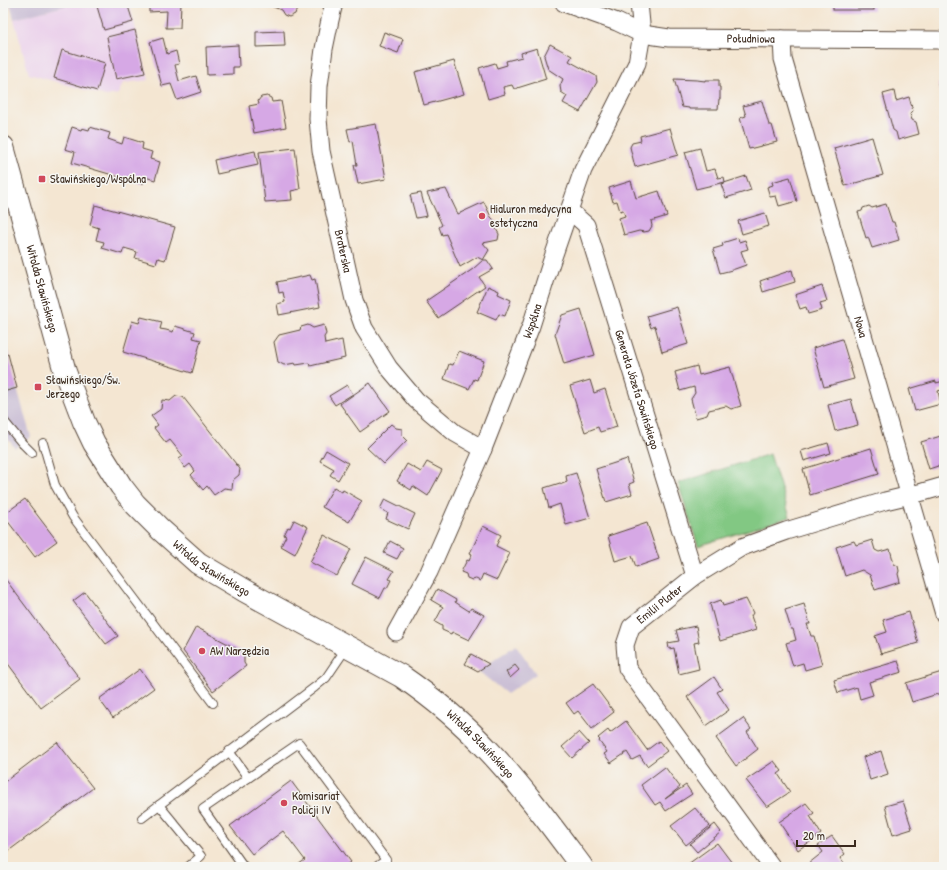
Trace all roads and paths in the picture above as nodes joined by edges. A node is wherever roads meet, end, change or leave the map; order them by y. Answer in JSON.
{"nodes":[{"id":1,"x":334,"y":3,"type":"edge"},
{"id":2,"x":564,"y":3,"type":"edge"},
{"id":3,"x":638,"y":3,"type":"edge"},
{"id":4,"x":642,"y":34,"type":"junction"},
{"id":5,"x":782,"y":39,"type":"junction"},
{"id":6,"x":944,"y":41,"type":"edge"},
{"id":7,"x":3,"y":147,"type":"edge"},
{"id":8,"x":569,"y":210,"type":"junction"},
{"id":9,"x":3,"y":420,"type":"edge"},
{"id":10,"x":43,"y":443,"type":"dead end"},
{"id":11,"x":483,"y":449,"type":"junction"},
{"id":12,"x":32,"y":453,"type":"dead end"},
{"id":13,"x":944,"y":486,"type":"edge"},
{"id":14,"x":910,"y":495,"type":"junction"},
{"id":15,"x":695,"y":576,"type":"junction"},
{"id":16,"x":944,"y":614,"type":"edge"},
{"id":17,"x":396,"y":632,"type":"dead end"},
{"id":18,"x":347,"y":646,"type":"junction"},
{"id":19,"x":212,"y":703,"type":"dead end"},
{"id":20,"x":229,"y":751,"type":"junction"},
{"id":21,"x":248,"y":778,"type":"junction"},
{"id":22,"x":159,"y":804,"type":"junction"},
{"id":23,"x":142,"y":818,"type":"dead end"},
{"id":24,"x":188,"y":867,"type":"edge"},
{"id":25,"x":244,"y":867,"type":"edge"},
{"id":26,"x":376,"y":867,"type":"edge"},
{"id":27,"x":582,"y":867,"type":"edge"},
{"id":28,"x":772,"y":867,"type":"edge"}],
"edges":[{"from":1,"to":11,"type":"street","name":"Braterska"},
{"from":2,"to":4,"type":"street","name":"Południowa"},
{"from":3,"to":4,"type":"street","name":"Wspólna"},
{"from":4,"to":5,"type":"street","name":"Południowa"},
{"from":4,"to":8,"type":"street","name":"Wspólna"},
{"from":5,"to":6,"type":"street","name":"Południowa"},
{"from":5,"to":14,"type":"street","name":"Nowa"},
{"from":7,"to":18,"type":"main road","name":"Witolda Sławińskiego"},
{"from":8,"to":11,"type":"street","name":"Wspólna"},
{"from":8,"to":15,"type":"street","name":"Generała Józefa Sowińskiego"},
{"from":9,"to":12,"type":"lane"},
{"from":10,"to":19,"type":"lane"},
{"from":11,"to":17,"type":"street","name":"Wspólna"},
{"from":13,"to":14,"type":"street","name":"Emilii Plater"},
{"from":14,"to":15,"type":"street","name":"Emilii Plater"},
{"from":14,"to":16,"type":"street","name":"Nowa"},
{"from":15,"to":28,"type":"street","name":"Emilii Plater"},
{"from":18,"to":20,"type":"lane"},
{"from":18,"to":27,"type":"main road","name":"Witolda Sławińskiego"},
{"from":20,"to":21,"type":"lane"},
{"from":20,"to":22,"type":"lane"},
{"from":21,"to":25,"type":"lane"},
{"from":21,"to":26,"type":"lane"},
{"from":22,"to":23,"type":"lane"},
{"from":22,"to":24,"type":"lane"}]}
